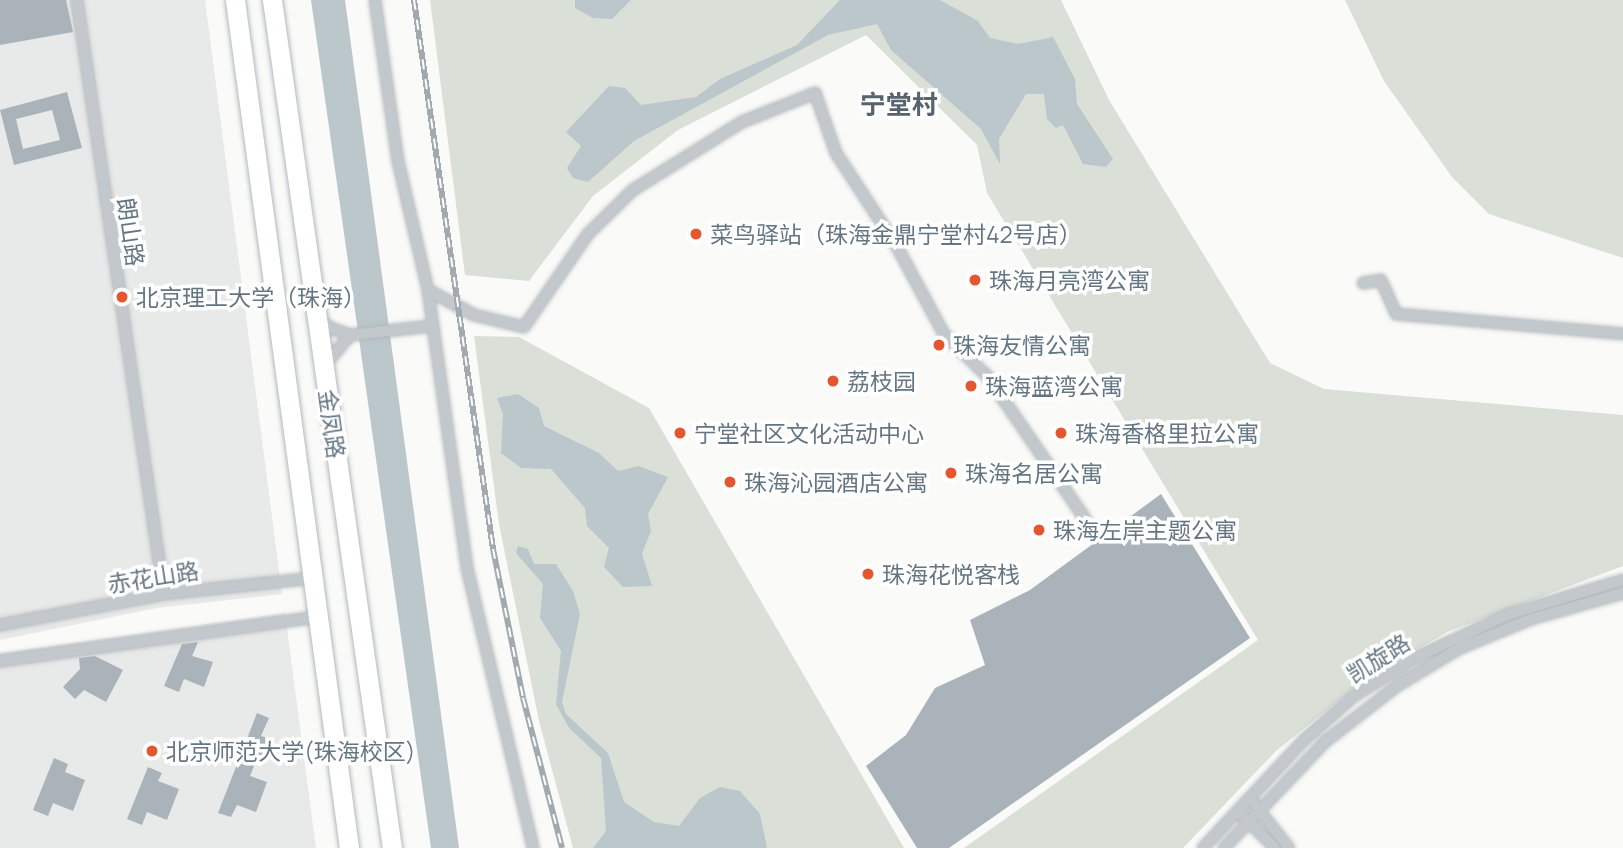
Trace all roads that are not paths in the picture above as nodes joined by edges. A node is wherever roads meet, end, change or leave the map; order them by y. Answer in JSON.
{"nodes":[{"id":1,"x":77,"y":0,"type":"edge"},
{"id":2,"x":235,"y":0,"type":"edge"},
{"id":3,"x":375,"y":0,"type":"edge"},
{"id":4,"x":274,"y":3,"type":"edge"},
{"id":5,"x":1363,"y":283,"type":"dead end"},
{"id":6,"x":428,"y":290,"type":"junction"},
{"id":7,"x":316,"y":312,"type":"junction"},
{"id":8,"x":432,"y":326,"type":"junction"},
{"id":9,"x":1623,"y":334,"type":"edge"},
{"id":10,"x":350,"y":335,"type":"junction"},
{"id":11,"x":324,"y":366,"type":"junction"},
{"id":12,"x":1086,"y":520,"type":"dead end"},
{"id":13,"x":314,"y":578,"type":"junction"},
{"id":14,"x":1623,"y":580,"type":"edge"},
{"id":15,"x":1623,"y":593,"type":"edge"},
{"id":16,"x":164,"y":594,"type":"junction"},
{"id":17,"x":319,"y":617,"type":"junction"},
{"id":18,"x":0,"y":625,"type":"edge"},
{"id":19,"x":0,"y":660,"type":"edge"},
{"id":20,"x":1249,"y":800,"type":"junction"},
{"id":21,"x":1259,"y":809,"type":"junction"},
{"id":22,"x":1239,"y":811,"type":"junction"},
{"id":23,"x":1249,"y":820,"type":"junction"},
{"id":24,"x":349,"y":848,"type":"edge"},
{"id":25,"x":392,"y":848,"type":"edge"},
{"id":26,"x":533,"y":848,"type":"edge"},
{"id":27,"x":1203,"y":848,"type":"edge"},
{"id":28,"x":1224,"y":848,"type":"edge"},
{"id":29,"x":1275,"y":848,"type":"edge"},
{"id":30,"x":1289,"y":848,"type":"edge"}],
"edges":[{"from":1,"to":16,"type":"street","name":"朗山路"},
{"from":2,"to":13,"type":"highway","name":"金凤路"},
{"from":3,"to":6,"type":"street"},
{"from":4,"to":7,"type":"highway","name":"金凤路"},
{"from":5,"to":9,"type":"street"},
{"from":6,"to":8,"type":"street"},
{"from":6,"to":12,"type":"street"},
{"from":7,"to":10,"type":"street"},
{"from":7,"to":11,"type":"highway","name":"金凤路"},
{"from":8,"to":10,"type":"street"},
{"from":8,"to":26,"type":"street"},
{"from":10,"to":11,"type":"street"},
{"from":11,"to":25,"type":"highway","name":"金凤路"},
{"from":13,"to":16,"type":"street","name":"赤花山路"},
{"from":13,"to":17,"type":"highway","name":"金凤路"},
{"from":14,"to":20,"type":"street","name":"凯旋路"},
{"from":15,"to":21,"type":"street","name":"凯旋路"},
{"from":16,"to":18,"type":"street","name":"赤花山路"},
{"from":17,"to":19,"type":"street"},
{"from":17,"to":24,"type":"highway","name":"金凤路"},
{"from":20,"to":21,"type":"street"},
{"from":20,"to":22,"type":"street","name":"凯旋路"},
{"from":21,"to":23,"type":"street","name":"凯旋路"},
{"from":21,"to":30,"type":"street"},
{"from":22,"to":23,"type":"street"},
{"from":22,"to":27,"type":"street","name":"凯旋路"},
{"from":23,"to":28,"type":"street","name":"凯旋路"},
{"from":23,"to":29,"type":"street"}]}
